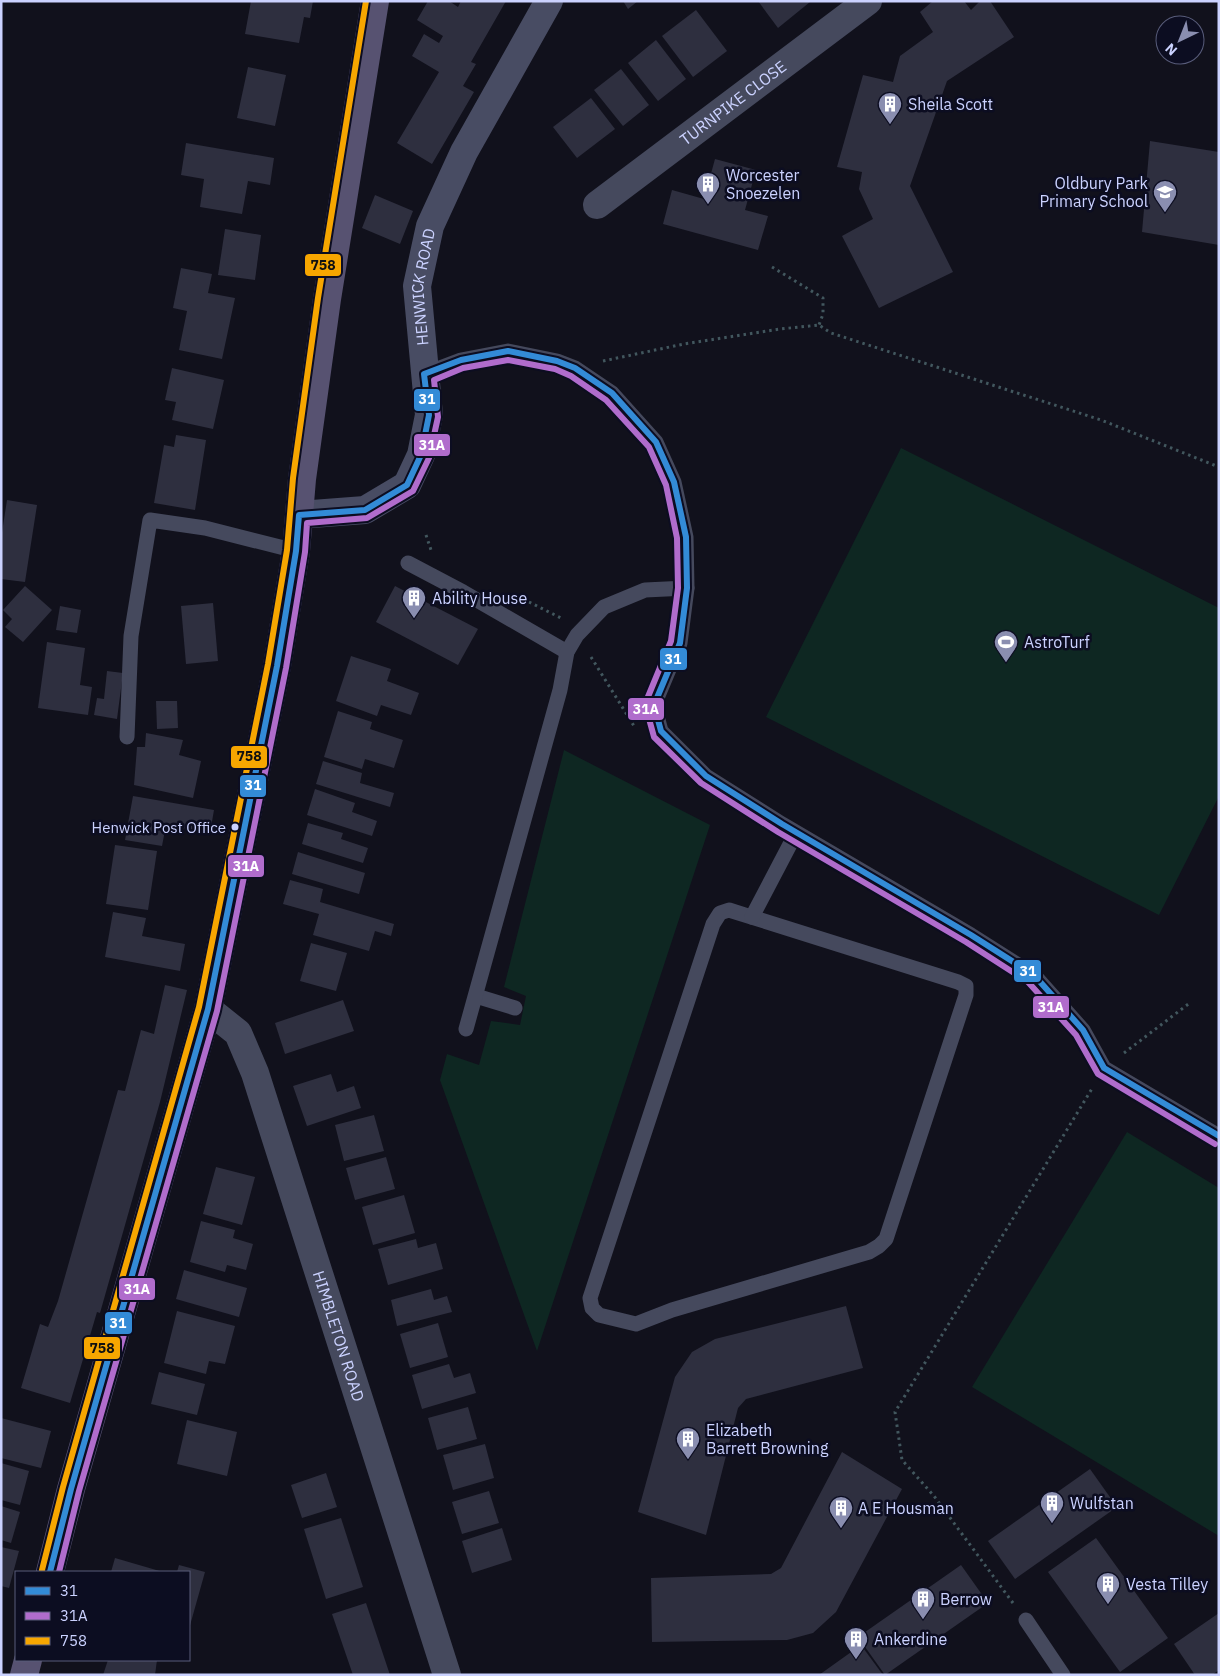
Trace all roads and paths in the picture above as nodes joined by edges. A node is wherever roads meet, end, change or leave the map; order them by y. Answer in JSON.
{"nodes":[{"id":1,"x":375,"y":1,"type":"edge"},
{"id":2,"x":549,"y":1,"type":"edge"},
{"id":3,"x":868,"y":1,"type":"edge"},
{"id":4,"x":597,"y":205,"type":"dead end"},
{"id":5,"x":772,"y":267,"type":"dead end"},
{"id":6,"x":818,"y":325,"type":"junction"},
{"id":7,"x":575,"y":368,"type":"junction"},
{"id":8,"x":424,"y":374,"type":"junction"},
{"id":9,"x":1219,"y":467,"type":"edge"},
{"id":10,"x":299,"y":515,"type":"junction"},
{"id":11,"x":296,"y":550,"type":"junction"},
{"id":12,"x":408,"y":563,"type":"dead end"},
{"id":13,"x":687,"y":588,"type":"junction"},
{"id":14,"x":567,"y":652,"type":"junction"},
{"id":15,"x":127,"y":737,"type":"dead end"},
{"id":16,"x":796,"y":833,"type":"junction"},
{"id":17,"x":752,"y":917,"type":"junction"},
{"id":18,"x":476,"y":996,"type":"junction"},
{"id":19,"x":1191,"y":1002,"type":"dead end"},
{"id":20,"x":515,"y":1008,"type":"dead end"},
{"id":21,"x":208,"y":1010,"type":"junction"},
{"id":22,"x":466,"y":1029,"type":"dead end"},
{"id":23,"x":1104,"y":1068,"type":"junction"},
{"id":24,"x":1219,"y":1136,"type":"edge"},
{"id":25,"x":50,"y":1571,"type":"edge"},
{"id":26,"x":1026,"y":1620,"type":"joint"},
{"id":27,"x":28,"y":1661,"type":"edge"},
{"id":28,"x":24,"y":1675,"type":"edge"},
{"id":29,"x":447,"y":1675,"type":"edge"},
{"id":30,"x":1063,"y":1675,"type":"edge"}],
"edges":[{"from":1,"to":10,"type":"main road"},
{"from":2,"to":8,"type":"main road","name":"HENWICK ROAD"},
{"from":3,"to":4,"type":"street","name":"TURNPIKE CLOSE"},
{"from":5,"to":6,"type":"path"},
{"from":6,"to":7,"type":"path"},
{"from":6,"to":9,"type":"path"},
{"from":7,"to":8,"type":"lane"},
{"from":7,"to":13,"type":"lane"},
{"from":8,"to":10,"type":"main road","name":"HENWICK ROAD"},
{"from":10,"to":11,"type":"main road"},
{"from":11,"to":15,"type":"lane"},
{"from":11,"to":21,"type":"main road"},
{"from":12,"to":14,"type":"lane"},
{"from":13,"to":14,"type":"lane"},
{"from":13,"to":16,"type":"lane"},
{"from":14,"to":18,"type":"lane"},
{"from":16,"to":17,"type":"lane"},
{"from":16,"to":23,"type":"lane"},
{"from":17,"to":17,"type":"lane"},
{"from":18,"to":20,"type":"lane"},
{"from":18,"to":22,"type":"lane"},
{"from":19,"to":23,"type":"path"},
{"from":21,"to":25,"type":"main road"},
{"from":21,"to":29,"type":"street","name":"HIMBLETON ROAD"},
{"from":23,"to":24,"type":"lane"},
{"from":23,"to":26,"type":"path"},
{"from":26,"to":30,"type":"lane"},
{"from":27,"to":28,"type":"main road"}]}
